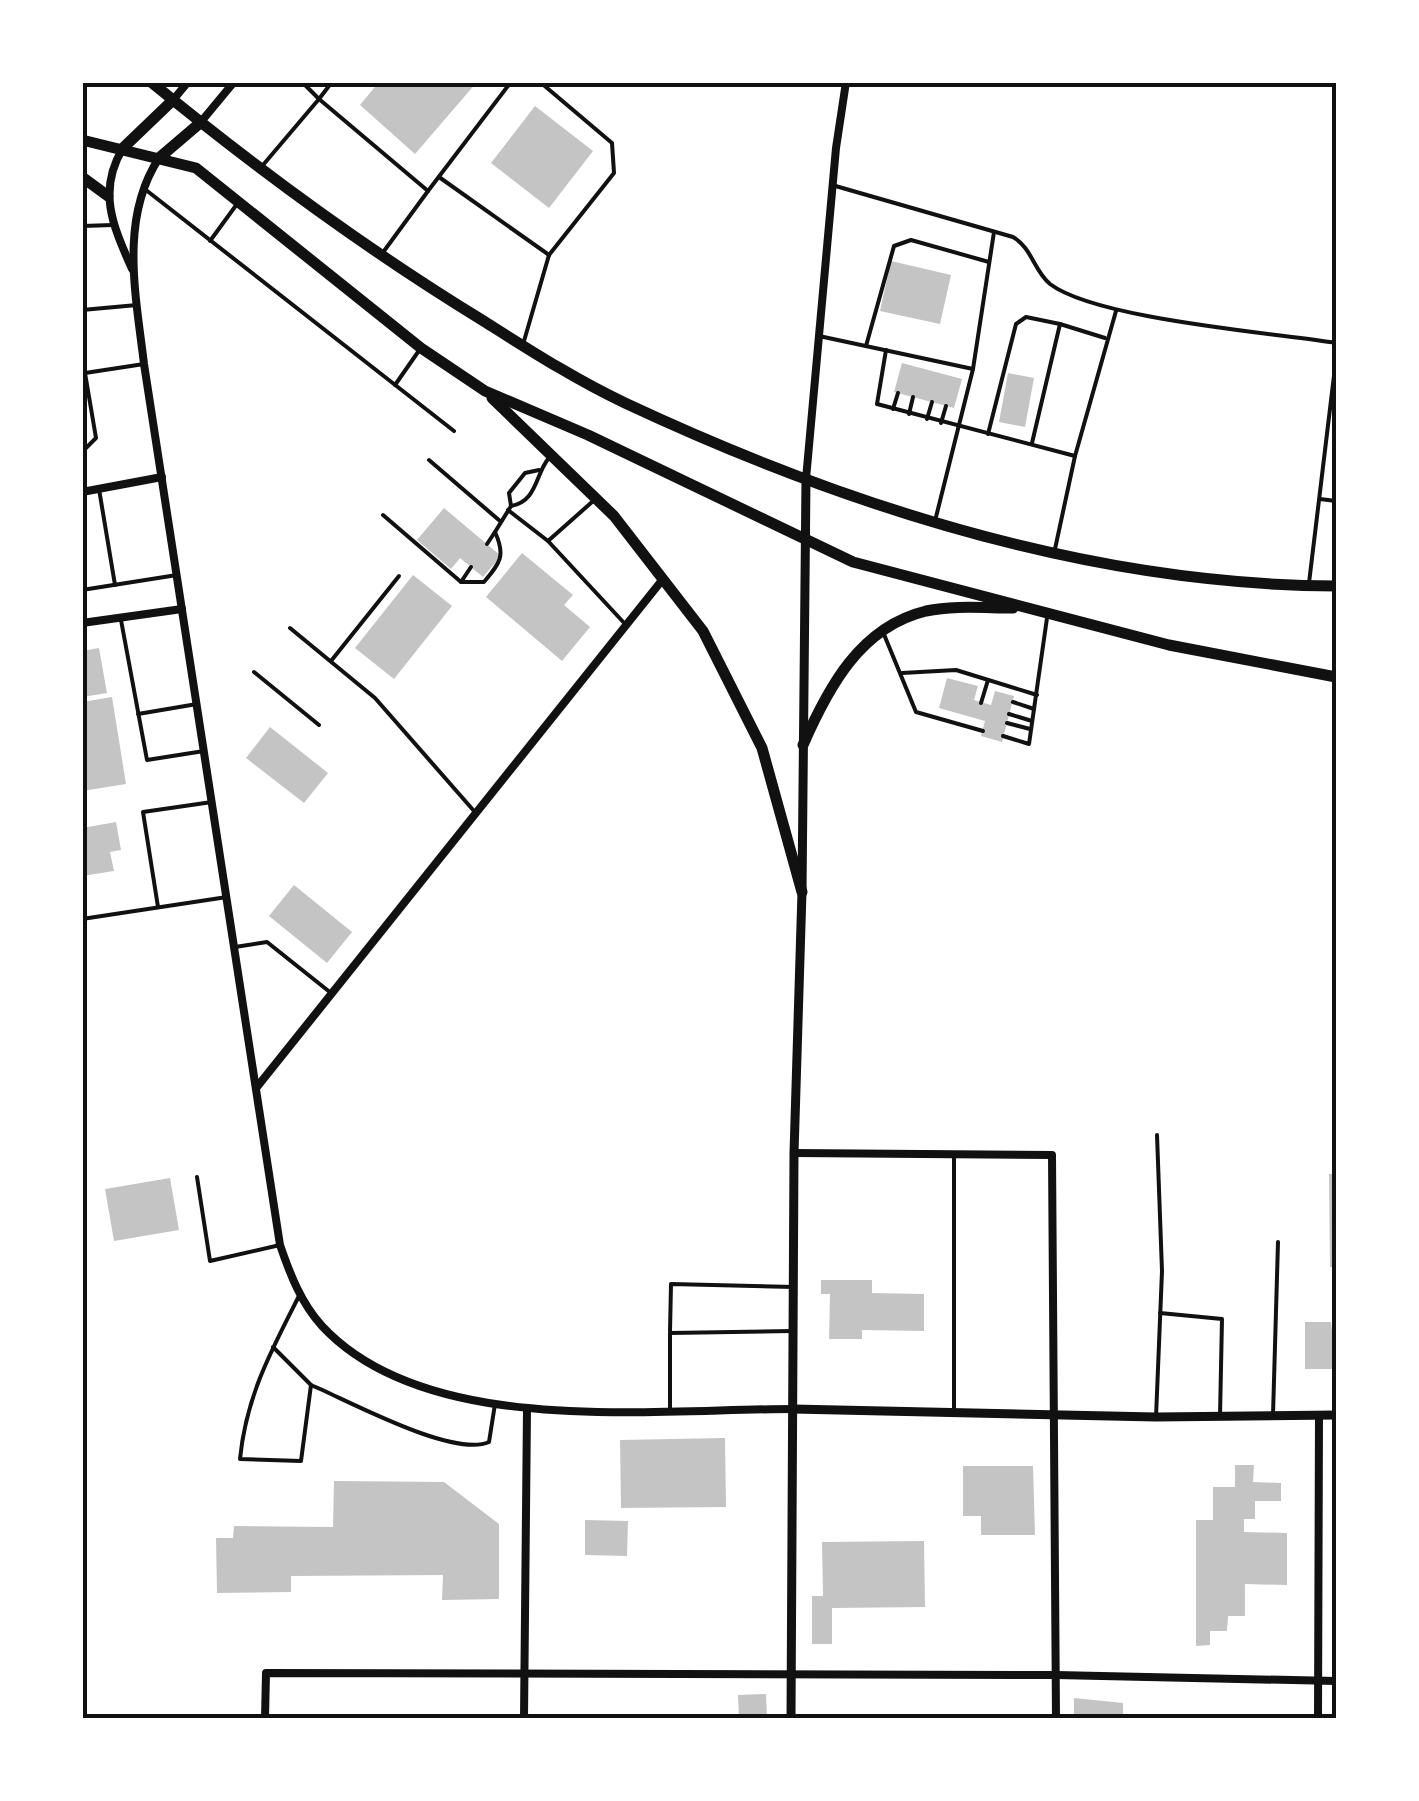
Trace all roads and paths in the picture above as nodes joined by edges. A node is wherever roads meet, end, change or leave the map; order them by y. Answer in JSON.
{"nodes":[{"id":1,"x":152,"y":82,"type":"edge"},
{"id":2,"x":188,"y":82,"type":"edge"},
{"id":3,"x":234,"y":82,"type":"edge"},
{"id":4,"x":302,"y":82,"type":"edge"},
{"id":5,"x":332,"y":82,"type":"edge"},
{"id":6,"x":512,"y":82,"type":"edge"},
{"id":7,"x":540,"y":82,"type":"edge"},
{"id":8,"x":846,"y":82,"type":"edge"},
{"id":9,"x":319,"y":98,"type":"junction"},
{"id":10,"x":173,"y":100,"type":"junction"},
{"id":11,"x":200,"y":122,"type":"junction"},
{"id":12,"x":82,"y":140,"type":"edge"},
{"id":13,"x":123,"y":148,"type":"junction"},
{"id":14,"x":159,"y":158,"type":"junction"},
{"id":15,"x":260,"y":168,"type":"junction"},
{"id":16,"x":82,"y":177,"type":"edge"},
{"id":17,"x":438,"y":177,"type":"junction"},
{"id":18,"x":832,"y":185,"type":"junction"},
{"id":19,"x":143,"y":188,"type":"junction"},
{"id":20,"x":428,"y":192,"type":"junction"},
{"id":21,"x":108,"y":196,"type":"junction"},
{"id":22,"x":239,"y":202,"type":"junction"},
{"id":23,"x":82,"y":226,"type":"edge"},
{"id":24,"x":113,"y":226,"type":"junction"},
{"id":25,"x":994,"y":232,"type":"junction"},
{"id":26,"x":210,"y":240,"type":"junction"},
{"id":27,"x":381,"y":255,"type":"junction"},
{"id":28,"x":549,"y":256,"type":"junction"},
{"id":29,"x":989,"y":262,"type":"junction"},
{"id":30,"x":134,"y":273,"type":"junction"},
{"id":31,"x":137,"y":306,"type":"junction"},
{"id":32,"x":82,"y":310,"type":"edge"},
{"id":33,"x":1116,"y":310,"type":"junction"},
{"id":34,"x":1060,"y":324,"type":"junction"},
{"id":35,"x":818,"y":336,"type":"junction"},
{"id":36,"x":1105,"y":338,"type":"junction"},
{"id":37,"x":1336,"y":343,"type":"edge"},
{"id":38,"x":523,"y":346,"type":"junction"},
{"id":39,"x":866,"y":346,"type":"junction"},
{"id":40,"x":421,"y":348,"type":"junction"},
{"id":41,"x":886,"y":350,"type":"junction"},
{"id":42,"x":908,"y":355,"type":"junction"},
{"id":43,"x":924,"y":358,"type":"junction"},
{"id":44,"x":82,"y":360,"type":"edge"},
{"id":45,"x":1336,"y":360,"type":"edge"},
{"id":46,"x":943,"y":362,"type":"junction"},
{"id":47,"x":144,"y":364,"type":"junction"},
{"id":48,"x":906,"y":364,"type":"dead end"},
{"id":49,"x":958,"y":366,"type":"junction"},
{"id":50,"x":921,"y":368,"type":"dead end"},
{"id":51,"x":973,"y":369,"type":"junction"},
{"id":52,"x":85,"y":373,"type":"edge"},
{"id":53,"x":940,"y":373,"type":"dead end"},
{"id":54,"x":954,"y":377,"type":"dead end"},
{"id":55,"x":395,"y":385,"type":"junction"},
{"id":56,"x":485,"y":391,"type":"junction"},
{"id":57,"x":898,"y":393,"type":"dead end"},
{"id":58,"x":913,"y":397,"type":"dead end"},
{"id":59,"x":932,"y":402,"type":"dead end"},
{"id":60,"x":946,"y":406,"type":"dead end"},
{"id":61,"x":893,"y":409,"type":"junction"},
{"id":62,"x":909,"y":414,"type":"junction"},
{"id":63,"x":926,"y":419,"type":"junction"},
{"id":64,"x":941,"y":423,"type":"junction"},
{"id":65,"x":958,"y":428,"type":"junction"},
{"id":66,"x":454,"y":431,"type":"dead end"},
{"id":67,"x":988,"y":435,"type":"junction"},
{"id":68,"x":1032,"y":446,"type":"junction"},
{"id":69,"x":82,"y":452,"type":"edge"},
{"id":70,"x":551,"y":456,"type":"junction"},
{"id":71,"x":1075,"y":456,"type":"junction"},
{"id":72,"x":429,"y":460,"type":"dead end"},
{"id":73,"x":539,"y":470,"type":"junction"},
{"id":74,"x":162,"y":477,"type":"junction"},
{"id":75,"x":806,"y":479,"type":"junction"},
{"id":76,"x":98,"y":489,"type":"junction"},
{"id":77,"x":82,"y":492,"type":"edge"},
{"id":78,"x":596,"y":498,"type":"junction"},
{"id":79,"x":1320,"y":499,"type":"junction"},
{"id":80,"x":1336,"y":500,"type":"edge"},
{"id":81,"x":509,"y":508,"type":"junction"},
{"id":82,"x":383,"y":516,"type":"dead end"},
{"id":83,"x":500,"y":521,"type":"junction"},
{"id":84,"x":934,"y":521,"type":"junction"},
{"id":85,"x":495,"y":532,"type":"junction"},
{"id":86,"x":548,"y":541,"type":"junction"},
{"id":87,"x":805,"y":542,"type":"junction"},
{"id":88,"x":487,"y":544,"type":"dead end"},
{"id":89,"x":1054,"y":551,"type":"junction"},
{"id":90,"x":470,"y":567,"type":"dead end"},
{"id":91,"x":177,"y":575,"type":"junction"},
{"id":92,"x":399,"y":576,"type":"dead end"},
{"id":93,"x":663,"y":579,"type":"junction"},
{"id":94,"x":461,"y":582,"type":"junction"},
{"id":95,"x":115,"y":585,"type":"junction"},
{"id":96,"x":1309,"y":586,"type":"junction"},
{"id":97,"x":1336,"y":586,"type":"edge"},
{"id":98,"x":82,"y":590,"type":"edge"},
{"id":99,"x":1030,"y":608,"type":"junction"},
{"id":100,"x":182,"y":609,"type":"junction"},
{"id":101,"x":1048,"y":613,"type":"junction"},
{"id":102,"x":120,"y":618,"type":"junction"},
{"id":103,"x":82,"y":623,"type":"edge"},
{"id":104,"x":626,"y":625,"type":"junction"},
{"id":105,"x":290,"y":628,"type":"dead end"},
{"id":106,"x":883,"y":631,"type":"junction"},
{"id":107,"x":331,"y":661,"type":"junction"},
{"id":108,"x":254,"y":672,"type":"dead end"},
{"id":109,"x":900,"y":673,"type":"junction"},
{"id":110,"x":1336,"y":678,"type":"edge"},
{"id":111,"x":988,"y":680,"type":"junction"},
{"id":112,"x":984,"y":693,"type":"junction"},
{"id":113,"x":1037,"y":695,"type":"junction"},
{"id":114,"x":993,"y":696,"type":"dead end"},
{"id":115,"x":1013,"y":702,"type":"dead end"},
{"id":116,"x":981,"y":703,"type":"dead end"},
{"id":117,"x":197,"y":704,"type":"junction"},
{"id":118,"x":1034,"y":709,"type":"junction"},
{"id":119,"x":138,"y":714,"type":"junction"},
{"id":120,"x":1010,"y":714,"type":"dead end"},
{"id":121,"x":976,"y":718,"type":"dead end"},
{"id":122,"x":1032,"y":721,"type":"junction"},
{"id":123,"x":1007,"y":723,"type":"dead end"},
{"id":124,"x":318,"y":724,"type":"dead end"},
{"id":125,"x":973,"y":728,"type":"junction"},
{"id":126,"x":1030,"y":729,"type":"junction"},
{"id":127,"x":982,"y":731,"type":"dead end"},
{"id":128,"x":1003,"y":736,"type":"dead end"},
{"id":129,"x":803,"y":745,"type":"junction"},
{"id":130,"x":204,"y":751,"type":"junction"},
{"id":131,"x":212,"y":802,"type":"junction"},
{"id":132,"x":475,"y":812,"type":"junction"},
{"id":133,"x":802,"y":892,"type":"junction"},
{"id":134,"x":227,"y":896,"type":"junction"},
{"id":135,"x":158,"y":907,"type":"junction"},
{"id":136,"x":82,"y":919,"type":"edge"},
{"id":137,"x":235,"y":947,"type":"junction"},
{"id":138,"x":332,"y":993,"type":"junction"},
{"id":139,"x":257,"y":1087,"type":"junction"},
{"id":140,"x":1157,"y":1135,"type":"dead end"},
{"id":141,"x":794,"y":1152,"type":"junction"},
{"id":142,"x":954,"y":1154,"type":"junction"},
{"id":143,"x":197,"y":1177,"type":"dead end"},
{"id":144,"x":1278,"y":1242,"type":"dead end"},
{"id":145,"x":280,"y":1245,"type":"junction"},
{"id":146,"x":794,"y":1286,"type":"junction"},
{"id":147,"x":300,"y":1294,"type":"junction"},
{"id":148,"x":1160,"y":1313,"type":"junction"},
{"id":149,"x":793,"y":1332,"type":"junction"},
{"id":150,"x":670,"y":1333,"type":"junction"},
{"id":151,"x":273,"y":1346,"type":"junction"},
{"id":152,"x":311,"y":1385,"type":"junction"},
{"id":153,"x":495,"y":1404,"type":"junction"},
{"id":154,"x":793,"y":1408,"type":"junction"},
{"id":155,"x":528,"y":1409,"type":"junction"},
{"id":156,"x":670,"y":1409,"type":"junction"},
{"id":157,"x":954,"y":1412,"type":"junction"},
{"id":158,"x":1056,"y":1413,"type":"junction"},
{"id":159,"x":1273,"y":1415,"type":"junction"},
{"id":160,"x":1319,"y":1415,"type":"junction"},
{"id":161,"x":1336,"y":1415,"type":"edge"},
{"id":162,"x":1156,"y":1416,"type":"junction"},
{"id":163,"x":1220,"y":1416,"type":"junction"},
{"id":164,"x":524,"y":1672,"type":"junction"},
{"id":165,"x":792,"y":1674,"type":"junction"},
{"id":166,"x":1056,"y":1675,"type":"junction"},
{"id":167,"x":1318,"y":1681,"type":"junction"},
{"id":168,"x":1336,"y":1681,"type":"edge"},
{"id":169,"x":265,"y":1718,"type":"edge"},
{"id":170,"x":524,"y":1718,"type":"edge"},
{"id":171,"x":791,"y":1718,"type":"edge"},
{"id":172,"x":1056,"y":1718,"type":"edge"},
{"id":173,"x":1318,"y":1718,"type":"edge"}],
"edges":[{"from":1,"to":10,"type":"main road"},
{"from":2,"to":10,"type":"street"},
{"from":3,"to":11,"type":"street"},
{"from":4,"to":9,"type":"lane"},
{"from":5,"to":9,"type":"lane"},
{"from":6,"to":17,"type":"lane"},
{"from":7,"to":28,"type":"lane"},
{"from":8,"to":18,"type":"street"},
{"from":9,"to":15,"type":"lane"},
{"from":9,"to":20,"type":"lane"},
{"from":10,"to":11,"type":"main road"},
{"from":10,"to":13,"type":"main road"},
{"from":11,"to":14,"type":"main road"},
{"from":11,"to":15,"type":"main road"},
{"from":12,"to":13,"type":"main road"},
{"from":13,"to":14,"type":"main road"},
{"from":13,"to":21,"type":"street"},
{"from":14,"to":19,"type":"street"},
{"from":14,"to":22,"type":"main road"},
{"from":15,"to":27,"type":"main road"},
{"from":16,"to":21,"type":"main road"},
{"from":17,"to":20,"type":"lane"},
{"from":17,"to":28,"type":"lane"},
{"from":18,"to":25,"type":"lane"},
{"from":18,"to":35,"type":"street"},
{"from":19,"to":26,"type":"lane"},
{"from":19,"to":30,"type":"street"},
{"from":20,"to":27,"type":"lane"},
{"from":21,"to":24,"type":"street"},
{"from":22,"to":26,"type":"lane"},
{"from":22,"to":40,"type":"main road"},
{"from":23,"to":24,"type":"lane"},
{"from":24,"to":30,"type":"street"},
{"from":25,"to":29,"type":"lane"},
{"from":25,"to":33,"type":"lane"},
{"from":26,"to":55,"type":"lane"},
{"from":27,"to":38,"type":"main road"},
{"from":28,"to":38,"type":"lane"},
{"from":29,"to":39,"type":"lane"},
{"from":29,"to":51,"type":"lane"},
{"from":30,"to":31,"type":"street"},
{"from":31,"to":32,"type":"lane"},
{"from":31,"to":47,"type":"street"},
{"from":33,"to":36,"type":"lane"},
{"from":33,"to":37,"type":"lane"},
{"from":34,"to":36,"type":"lane"},
{"from":34,"to":67,"type":"lane"},
{"from":34,"to":68,"type":"lane"},
{"from":35,"to":39,"type":"lane"},
{"from":35,"to":75,"type":"street"},
{"from":36,"to":71,"type":"lane"},
{"from":38,"to":75,"type":"main road"},
{"from":39,"to":41,"type":"lane"},
{"from":40,"to":55,"type":"lane"},
{"from":40,"to":56,"type":"main road"},
{"from":41,"to":42,"type":"lane"},
{"from":41,"to":61,"type":"lane"},
{"from":42,"to":43,"type":"lane"},
{"from":42,"to":48,"type":"lane"},
{"from":43,"to":46,"type":"lane"},
{"from":43,"to":50,"type":"lane"},
{"from":44,"to":52,"type":"lane"},
{"from":45,"to":79,"type":"lane"},
{"from":46,"to":49,"type":"lane"},
{"from":46,"to":53,"type":"lane"},
{"from":47,"to":52,"type":"lane"},
{"from":47,"to":74,"type":"street"},
{"from":49,"to":51,"type":"lane"},
{"from":49,"to":54,"type":"lane"},
{"from":51,"to":65,"type":"lane"},
{"from":52,"to":69,"type":"lane"},
{"from":55,"to":66,"type":"lane"},
{"from":56,"to":70,"type":"main road"},
{"from":56,"to":87,"type":"main road"},
{"from":57,"to":61,"type":"lane"},
{"from":58,"to":62,"type":"lane"},
{"from":59,"to":63,"type":"lane"},
{"from":60,"to":64,"type":"lane"},
{"from":61,"to":62,"type":"lane"},
{"from":62,"to":63,"type":"lane"},
{"from":63,"to":64,"type":"lane"},
{"from":64,"to":65,"type":"lane"},
{"from":65,"to":67,"type":"lane"},
{"from":65,"to":84,"type":"lane"},
{"from":67,"to":68,"type":"lane"},
{"from":68,"to":71,"type":"lane"},
{"from":70,"to":73,"type":"lane"},
{"from":70,"to":78,"type":"main road"},
{"from":71,"to":89,"type":"lane"},
{"from":72,"to":83,"type":"lane"},
{"from":73,"to":81,"type":"lane"},
{"from":73,"to":81,"type":"lane"},
{"from":74,"to":76,"type":"street"},
{"from":74,"to":91,"type":"street"},
{"from":75,"to":84,"type":"main road"},
{"from":75,"to":87,"type":"street"},
{"from":76,"to":77,"type":"street"},
{"from":76,"to":95,"type":"lane"},
{"from":78,"to":86,"type":"lane"},
{"from":78,"to":93,"type":"main road"},
{"from":79,"to":80,"type":"lane"},
{"from":79,"to":96,"type":"lane"},
{"from":81,"to":83,"type":"lane"},
{"from":81,"to":86,"type":"lane"},
{"from":82,"to":94,"type":"lane"},
{"from":83,"to":85,"type":"lane"},
{"from":84,"to":89,"type":"main road"},
{"from":85,"to":88,"type":"lane"},
{"from":85,"to":94,"type":"lane"},
{"from":86,"to":104,"type":"lane"},
{"from":87,"to":99,"type":"main road"},
{"from":87,"to":129,"type":"street"},
{"from":89,"to":96,"type":"main road"},
{"from":90,"to":94,"type":"lane"},
{"from":91,"to":95,"type":"lane"},
{"from":91,"to":100,"type":"street"},
{"from":92,"to":107,"type":"lane"},
{"from":93,"to":104,"type":"street"},
{"from":93,"to":133,"type":"main road"},
{"from":95,"to":98,"type":"lane"},
{"from":96,"to":97,"type":"main road"},
{"from":99,"to":101,"type":"main road"},
{"from":99,"to":106,"type":"main road"},
{"from":100,"to":102,"type":"street"},
{"from":100,"to":117,"type":"street"},
{"from":101,"to":110,"type":"main road"},
{"from":101,"to":113,"type":"lane"},
{"from":102,"to":103,"type":"street"},
{"from":102,"to":119,"type":"lane"},
{"from":104,"to":132,"type":"street"},
{"from":105,"to":107,"type":"lane"},
{"from":106,"to":109,"type":"lane"},
{"from":106,"to":129,"type":"main road"},
{"from":107,"to":132,"type":"lane"},
{"from":108,"to":124,"type":"lane"},
{"from":109,"to":111,"type":"lane"},
{"from":109,"to":125,"type":"lane"},
{"from":111,"to":112,"type":"lane"},
{"from":111,"to":113,"type":"lane"},
{"from":112,"to":114,"type":"lane"},
{"from":112,"to":116,"type":"lane"},
{"from":113,"to":118,"type":"lane"},
{"from":115,"to":118,"type":"lane"},
{"from":117,"to":119,"type":"lane"},
{"from":117,"to":130,"type":"street"},
{"from":118,"to":122,"type":"lane"},
{"from":119,"to":130,"type":"lane"},
{"from":120,"to":122,"type":"lane"},
{"from":121,"to":125,"type":"lane"},
{"from":122,"to":126,"type":"lane"},
{"from":123,"to":126,"type":"lane"},
{"from":125,"to":127,"type":"lane"},
{"from":126,"to":128,"type":"lane"},
{"from":129,"to":133,"type":"street"},
{"from":130,"to":131,"type":"street"},
{"from":131,"to":134,"type":"street"},
{"from":131,"to":135,"type":"lane"},
{"from":132,"to":138,"type":"street"},
{"from":133,"to":141,"type":"street"},
{"from":134,"to":135,"type":"lane"},
{"from":134,"to":137,"type":"street"},
{"from":135,"to":136,"type":"lane"},
{"from":137,"to":138,"type":"lane"},
{"from":137,"to":139,"type":"street"},
{"from":138,"to":139,"type":"street"},
{"from":139,"to":145,"type":"street"},
{"from":140,"to":148,"type":"lane"},
{"from":141,"to":142,"type":"street"},
{"from":141,"to":146,"type":"street"},
{"from":142,"to":157,"type":"lane"},
{"from":142,"to":158,"type":"street"},
{"from":143,"to":145,"type":"lane"},
{"from":144,"to":159,"type":"lane"},
{"from":145,"to":147,"type":"street"},
{"from":146,"to":149,"type":"street"},
{"from":146,"to":150,"type":"lane"},
{"from":147,"to":151,"type":"lane"},
{"from":147,"to":153,"type":"street"},
{"from":148,"to":162,"type":"lane"},
{"from":148,"to":163,"type":"lane"},
{"from":149,"to":150,"type":"lane"},
{"from":149,"to":154,"type":"street"},
{"from":150,"to":156,"type":"lane"},
{"from":151,"to":152,"type":"lane"},
{"from":151,"to":152,"type":"lane"},
{"from":152,"to":153,"type":"lane"},
{"from":153,"to":155,"type":"street"},
{"from":154,"to":156,"type":"street"},
{"from":154,"to":157,"type":"street"},
{"from":154,"to":165,"type":"street"},
{"from":155,"to":156,"type":"street"},
{"from":155,"to":164,"type":"street"},
{"from":157,"to":158,"type":"street"},
{"from":158,"to":162,"type":"street"},
{"from":158,"to":166,"type":"street"},
{"from":159,"to":160,"type":"street"},
{"from":159,"to":163,"type":"street"},
{"from":160,"to":161,"type":"street"},
{"from":160,"to":167,"type":"street"},
{"from":162,"to":163,"type":"street"},
{"from":164,"to":165,"type":"street"},
{"from":164,"to":169,"type":"street"},
{"from":164,"to":170,"type":"street"},
{"from":165,"to":166,"type":"street"},
{"from":165,"to":171,"type":"street"},
{"from":166,"to":167,"type":"street"},
{"from":166,"to":172,"type":"street"},
{"from":167,"to":168,"type":"street"},
{"from":167,"to":173,"type":"street"}]}
